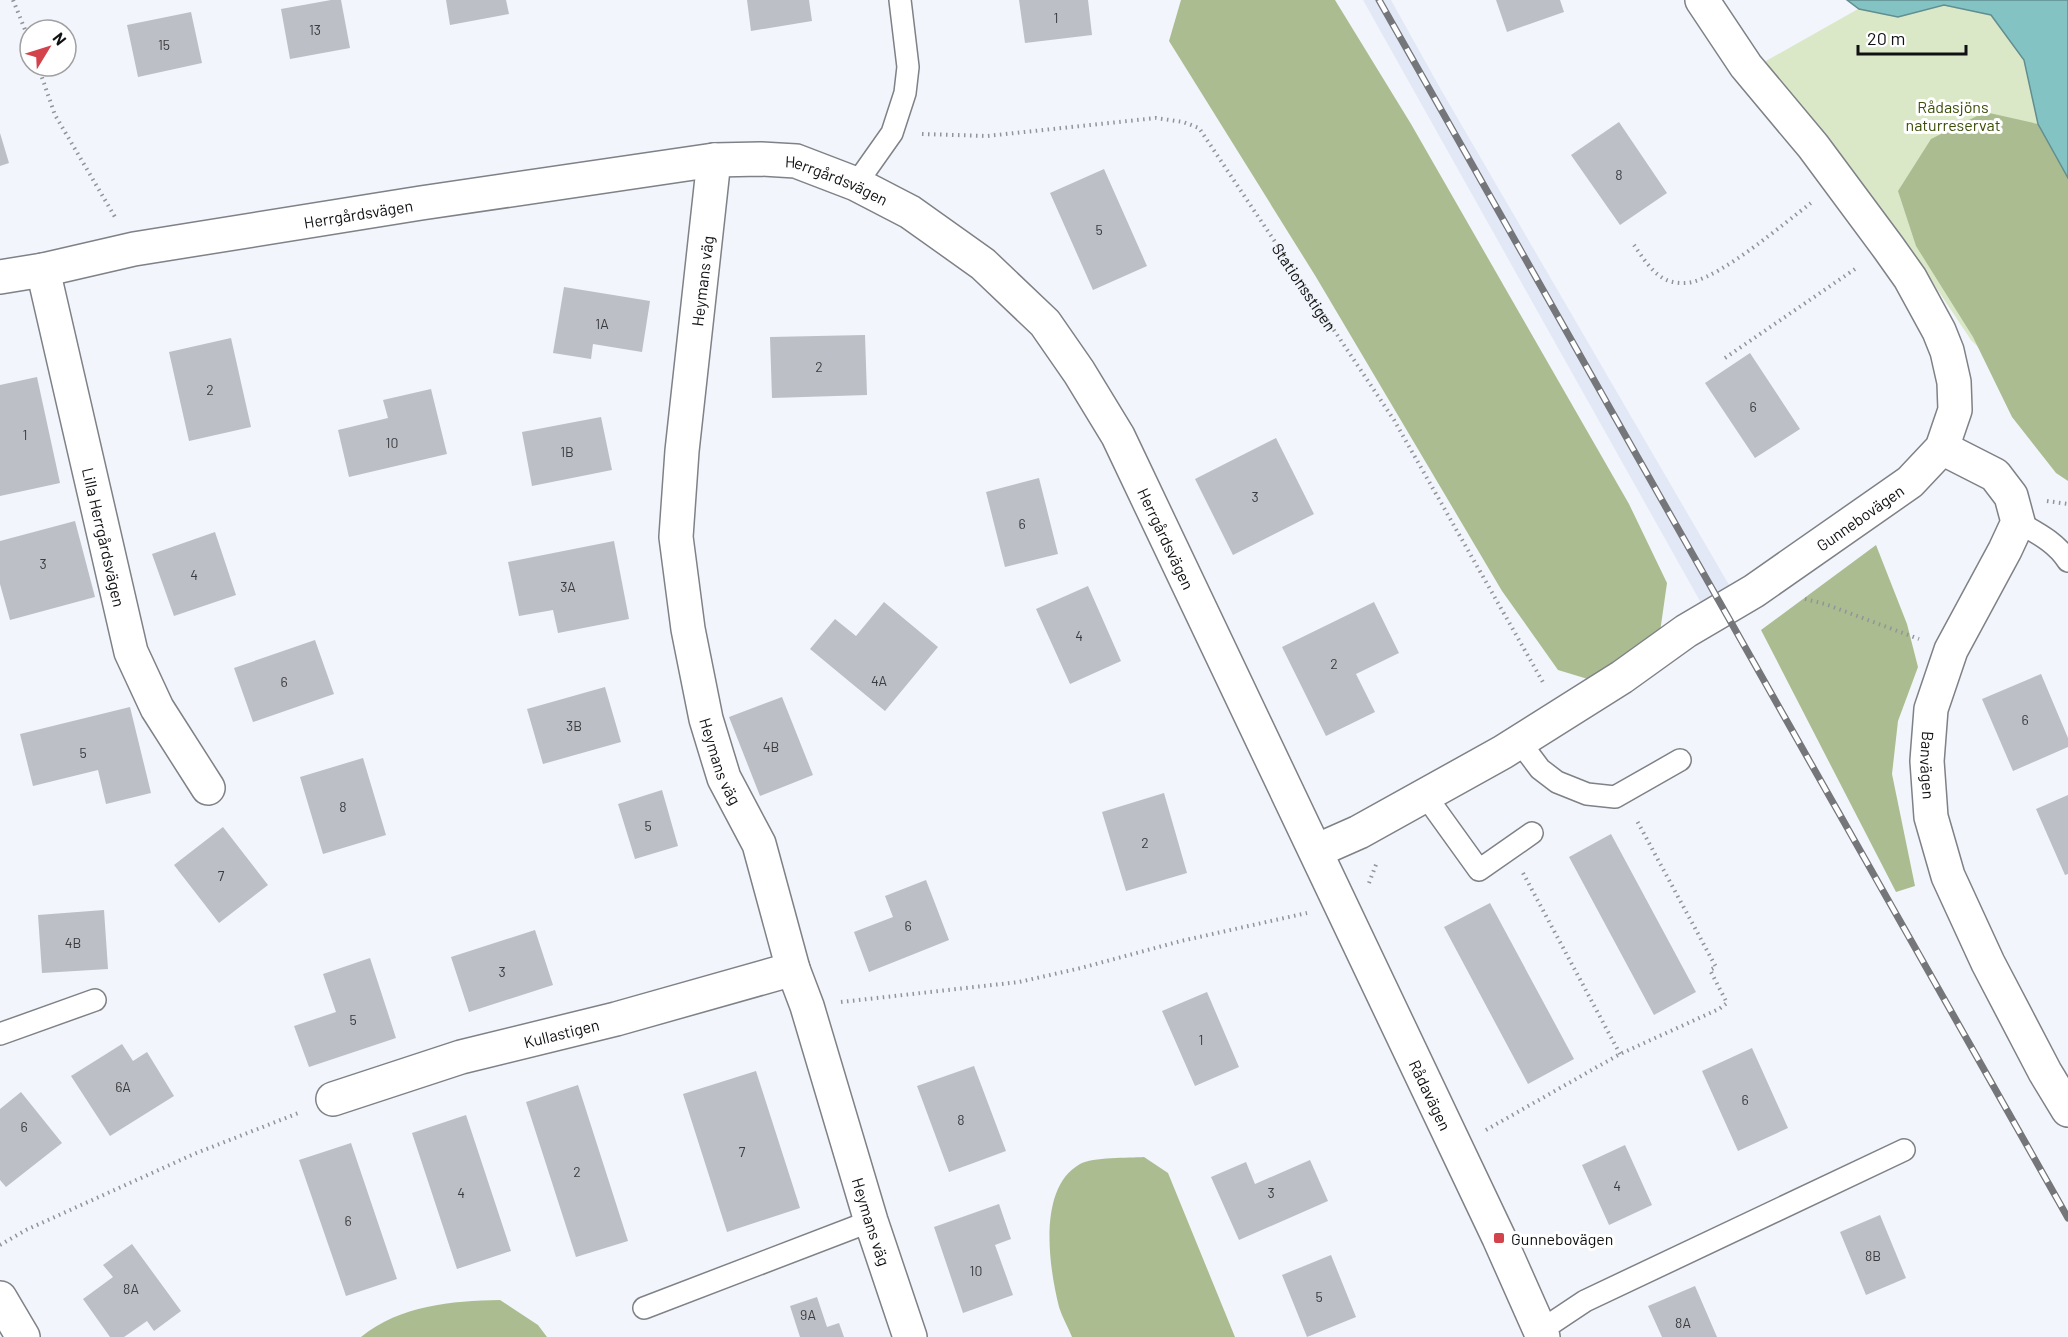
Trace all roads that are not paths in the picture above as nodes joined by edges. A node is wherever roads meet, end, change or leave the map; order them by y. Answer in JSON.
{"nodes":[{"id":1,"x":900,"y":0,"type":"edge"},
{"id":2,"x":1702,"y":0,"type":"edge"},
{"id":3,"x":714,"y":160,"type":"junction"},
{"id":4,"x":856,"y":184,"type":"junction"},
{"id":5,"x":43,"y":270,"type":"junction"},
{"id":6,"x":0,"y":277,"type":"edge"},
{"id":7,"x":1942,"y":448,"type":"junction"},
{"id":8,"x":2018,"y":522,"type":"junction"},
{"id":9,"x":2068,"y":561,"type":"edge"},
{"id":10,"x":1520,"y":741,"type":"junction"},
{"id":11,"x":1680,"y":760,"type":"dead end"},
{"id":12,"x":208,"y":788,"type":"dead end"},
{"id":13,"x":1425,"y":795,"type":"junction"},
{"id":14,"x":1532,"y":833,"type":"dead end"},
{"id":15,"x":1316,"y":851,"type":"junction"},
{"id":16,"x":793,"y":969,"type":"junction"},
{"id":17,"x":95,"y":1000,"type":"dead end"},
{"id":18,"x":0,"y":1034,"type":"edge"},
{"id":19,"x":333,"y":1099,"type":"road end"},
{"id":20,"x":2068,"y":1110,"type":"edge"},
{"id":21,"x":1904,"y":1149,"type":"dead end"},
{"id":22,"x":871,"y":1221,"type":"junction"},
{"id":23,"x":0,"y":1298,"type":"edge"},
{"id":24,"x":644,"y":1308,"type":"dead end"},
{"id":25,"x":1541,"y":1334,"type":"edge"},
{"id":26,"x":23,"y":1337,"type":"edge"},
{"id":27,"x":910,"y":1337,"type":"edge"}],
"edges":[{"from":1,"to":4,"type":"lane"},
{"from":2,"to":7,"type":"street","name":"Gunnebovägen"},
{"from":3,"to":4,"type":"street","name":"Herrgårdsvägen"},
{"from":3,"to":5,"type":"street","name":"Herrgårdsvägen"},
{"from":3,"to":16,"type":"street","name":"Heymans väg"},
{"from":4,"to":15,"type":"street","name":"Herrgårdsvägen"},
{"from":5,"to":6,"type":"street","name":"Herrgårdsvägen"},
{"from":5,"to":12,"type":"street","name":"Lilla Herrgårdsvägen"},
{"from":7,"to":8,"type":"street"},
{"from":7,"to":10,"type":"street","name":"Gunnebovägen"},
{"from":8,"to":9,"type":"lane"},
{"from":8,"to":20,"type":"street","name":"Banvägen"},
{"from":10,"to":11,"type":"lane"},
{"from":10,"to":13,"type":"street","name":"Gunnebovägen"},
{"from":13,"to":14,"type":"lane"},
{"from":13,"to":15,"type":"street","name":"Gunnebovägen"},
{"from":15,"to":25,"type":"street","name":"Rådavägen"},
{"from":16,"to":19,"type":"street","name":"Kullastigen"},
{"from":16,"to":22,"type":"street","name":"Heymans väg"},
{"from":17,"to":18,"type":"lane"},
{"from":21,"to":25,"type":"lane"},
{"from":22,"to":24,"type":"lane"},
{"from":22,"to":27,"type":"street","name":"Heymans väg"},
{"from":23,"to":26,"type":"street"}]}
